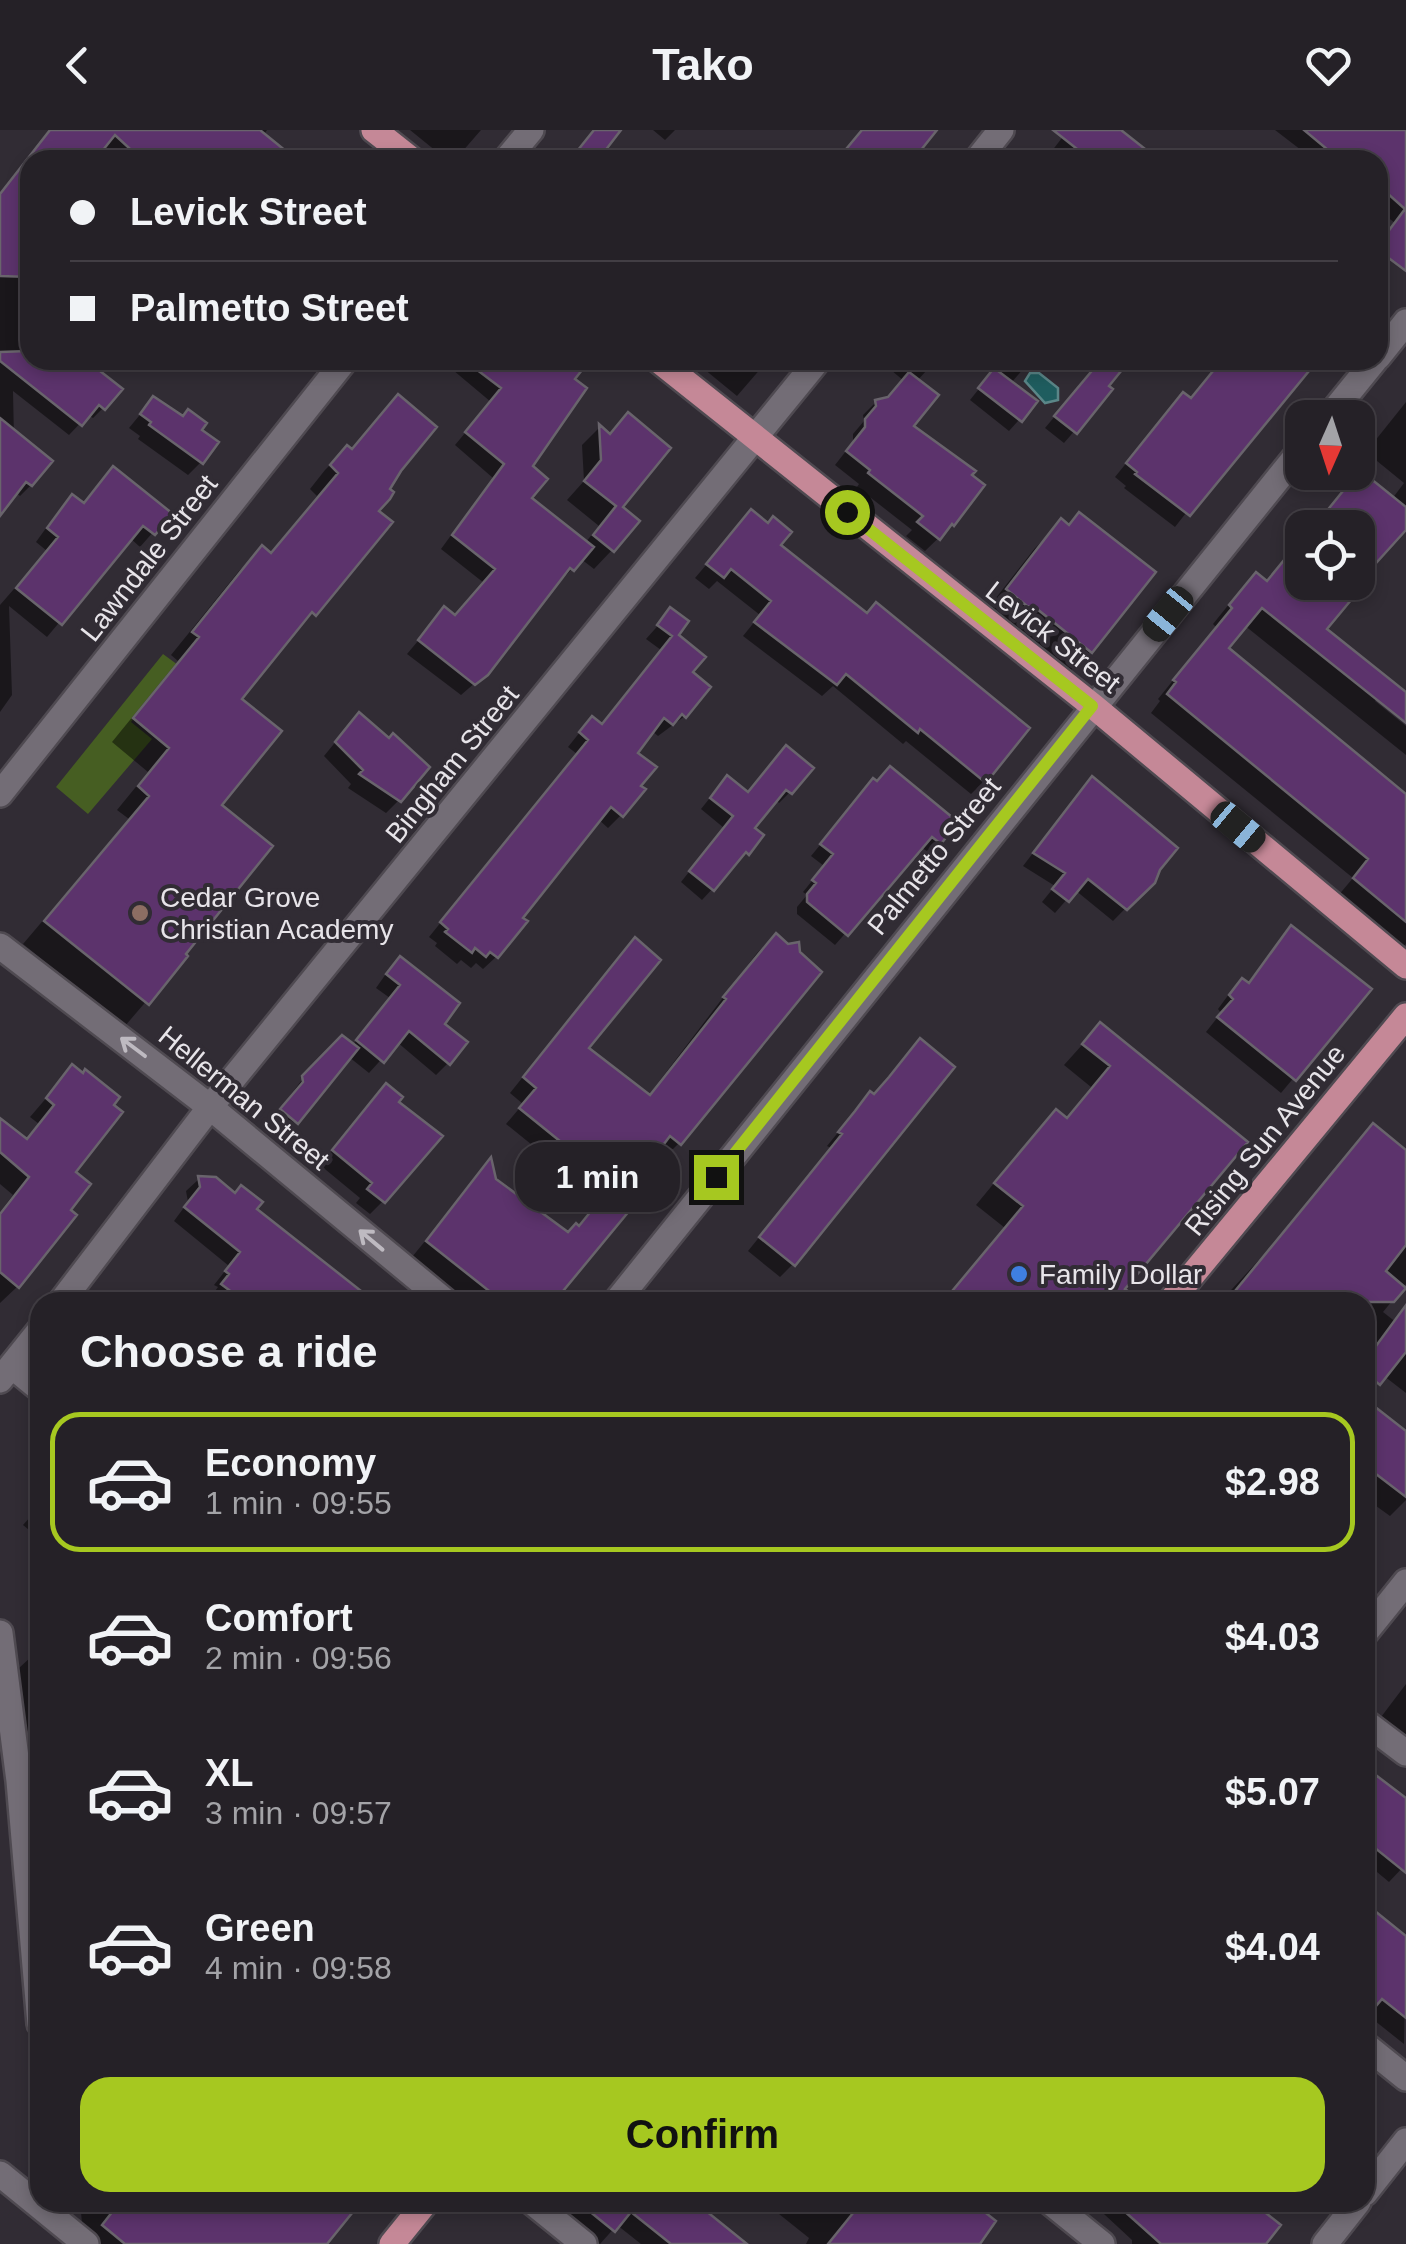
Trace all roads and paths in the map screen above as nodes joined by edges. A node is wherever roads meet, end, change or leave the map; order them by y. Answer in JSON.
{"nodes":[{"id":1,"x":374,"y":130,"type":"edge"},
{"id":2,"x":531,"y":130,"type":"edge"},
{"id":3,"x":1001,"y":130,"type":"edge"},
{"id":4,"x":399,"y":150,"type":"edge"},
{"id":5,"x":514,"y":150,"type":"edge"},
{"id":6,"x":985,"y":150,"type":"edge"},
{"id":7,"x":1406,"y":322,"type":"edge"},
{"id":8,"x":1388,"y":344,"type":"edge"},
{"id":9,"x":337,"y":370,"type":"edge"},
{"id":10,"x":670,"y":370,"type":"edge"},
{"id":11,"x":810,"y":370,"type":"edge"},
{"id":12,"x":1367,"y":370,"type":"edge"},
{"id":13,"x":1343,"y":400,"type":"edge"},
{"id":14,"x":754,"y":439,"type":"junction"},
{"id":15,"x":1285,"y":470,"type":"edge"},
{"id":16,"x":1092,"y":706,"type":"junction"},
{"id":17,"x":0,"y":794,"type":"edge"},
{"id":18,"x":0,"y":946,"type":"edge"},
{"id":19,"x":1406,"y":966,"type":"edge"},
{"id":20,"x":1406,"y":1016,"type":"edge"},
{"id":21,"x":210,"y":1107,"type":"junction"},
{"id":22,"x":69,"y":1292,"type":"edge"},
{"id":23,"x":434,"y":1292,"type":"edge"},
{"id":24,"x":624,"y":1292,"type":"edge"},
{"id":25,"x":1178,"y":1292,"type":"edge"},
{"id":26,"x":30,"y":1343,"type":"edge"},
{"id":27,"x":6,"y":1373,"type":"edge"},
{"id":28,"x":30,"y":1384,"type":"edge"},
{"id":29,"x":1406,"y":1582,"type":"edge"},
{"id":30,"x":1375,"y":1621,"type":"edge"},
{"id":31,"x":0,"y":1634,"type":"edge"},
{"id":32,"x":1375,"y":1730,"type":"edge"},
{"id":33,"x":1406,"y":1753,"type":"edge"},
{"id":34,"x":9,"y":1774,"type":"edge"},
{"id":35,"x":30,"y":1790,"type":"edge"},
{"id":36,"x":30,"y":1943,"type":"edge"},
{"id":37,"x":1375,"y":2053,"type":"edge"},
{"id":38,"x":1406,"y":2078,"type":"edge"},
{"id":39,"x":1406,"y":2141,"type":"edge"},
{"id":40,"x":0,"y":2174,"type":"edge"},
{"id":41,"x":1375,"y":2180,"type":"edge"},
{"id":42,"x":30,"y":2199,"type":"edge"},
{"id":43,"x":418,"y":2212,"type":"edge"},
{"id":44,"x":544,"y":2212,"type":"edge"},
{"id":45,"x":1062,"y":2212,"type":"edge"},
{"id":46,"x":1350,"y":2212,"type":"edge"},
{"id":47,"x":57,"y":2222,"type":"edge"},
{"id":48,"x":86,"y":2244,"type":"edge"},
{"id":49,"x":392,"y":2244,"type":"edge"},
{"id":50,"x":584,"y":2244,"type":"edge"},
{"id":51,"x":1102,"y":2244,"type":"edge"},
{"id":52,"x":1325,"y":2244,"type":"edge"}],
"edges":[{"from":1,"to":4,"type":"main road"},
{"from":2,"to":5,"type":"street"},
{"from":3,"to":6,"type":"street"},
{"from":7,"to":8,"type":"street"},
{"from":9,"to":17,"type":"street","name":"Lawndale Street"},
{"from":10,"to":14,"type":"main road","name":"Levick Street"},
{"from":11,"to":14,"type":"street","name":"Bingham Street"},
{"from":12,"to":13,"type":"street"},
{"from":14,"to":16,"type":"main road","name":"Levick Street"},
{"from":14,"to":21,"type":"street","name":"Bingham Street"},
{"from":15,"to":16,"type":"street","name":"Palmetto Street"},
{"from":16,"to":19,"type":"main road","name":"Levick Street"},
{"from":16,"to":24,"type":"street","name":"Palmetto Street"},
{"from":21,"to":18,"type":"street","name":"Hellerman Street","one_way":true},
{"from":20,"to":25,"type":"main road","name":"Rising Sun Avenue"},
{"from":21,"to":22,"type":"street","name":"Bingham Street"},
{"from":23,"to":21,"type":"street","name":"Hellerman Street","one_way":true},
{"from":26,"to":27,"type":"street"},
{"from":27,"to":28,"type":"street"},
{"from":29,"to":30,"type":"street"},
{"from":31,"to":34,"type":"street"},
{"from":32,"to":33,"type":"street"},
{"from":34,"to":35,"type":"street"},
{"from":34,"to":36,"type":"street"},
{"from":37,"to":38,"type":"street"},
{"from":39,"to":41,"type":"street"},
{"from":40,"to":42,"type":"street"},
{"from":43,"to":49,"type":"main road"},
{"from":44,"to":50,"type":"street"},
{"from":45,"to":51,"type":"street"},
{"from":46,"to":52,"type":"street"},
{"from":47,"to":48,"type":"street"}]}
